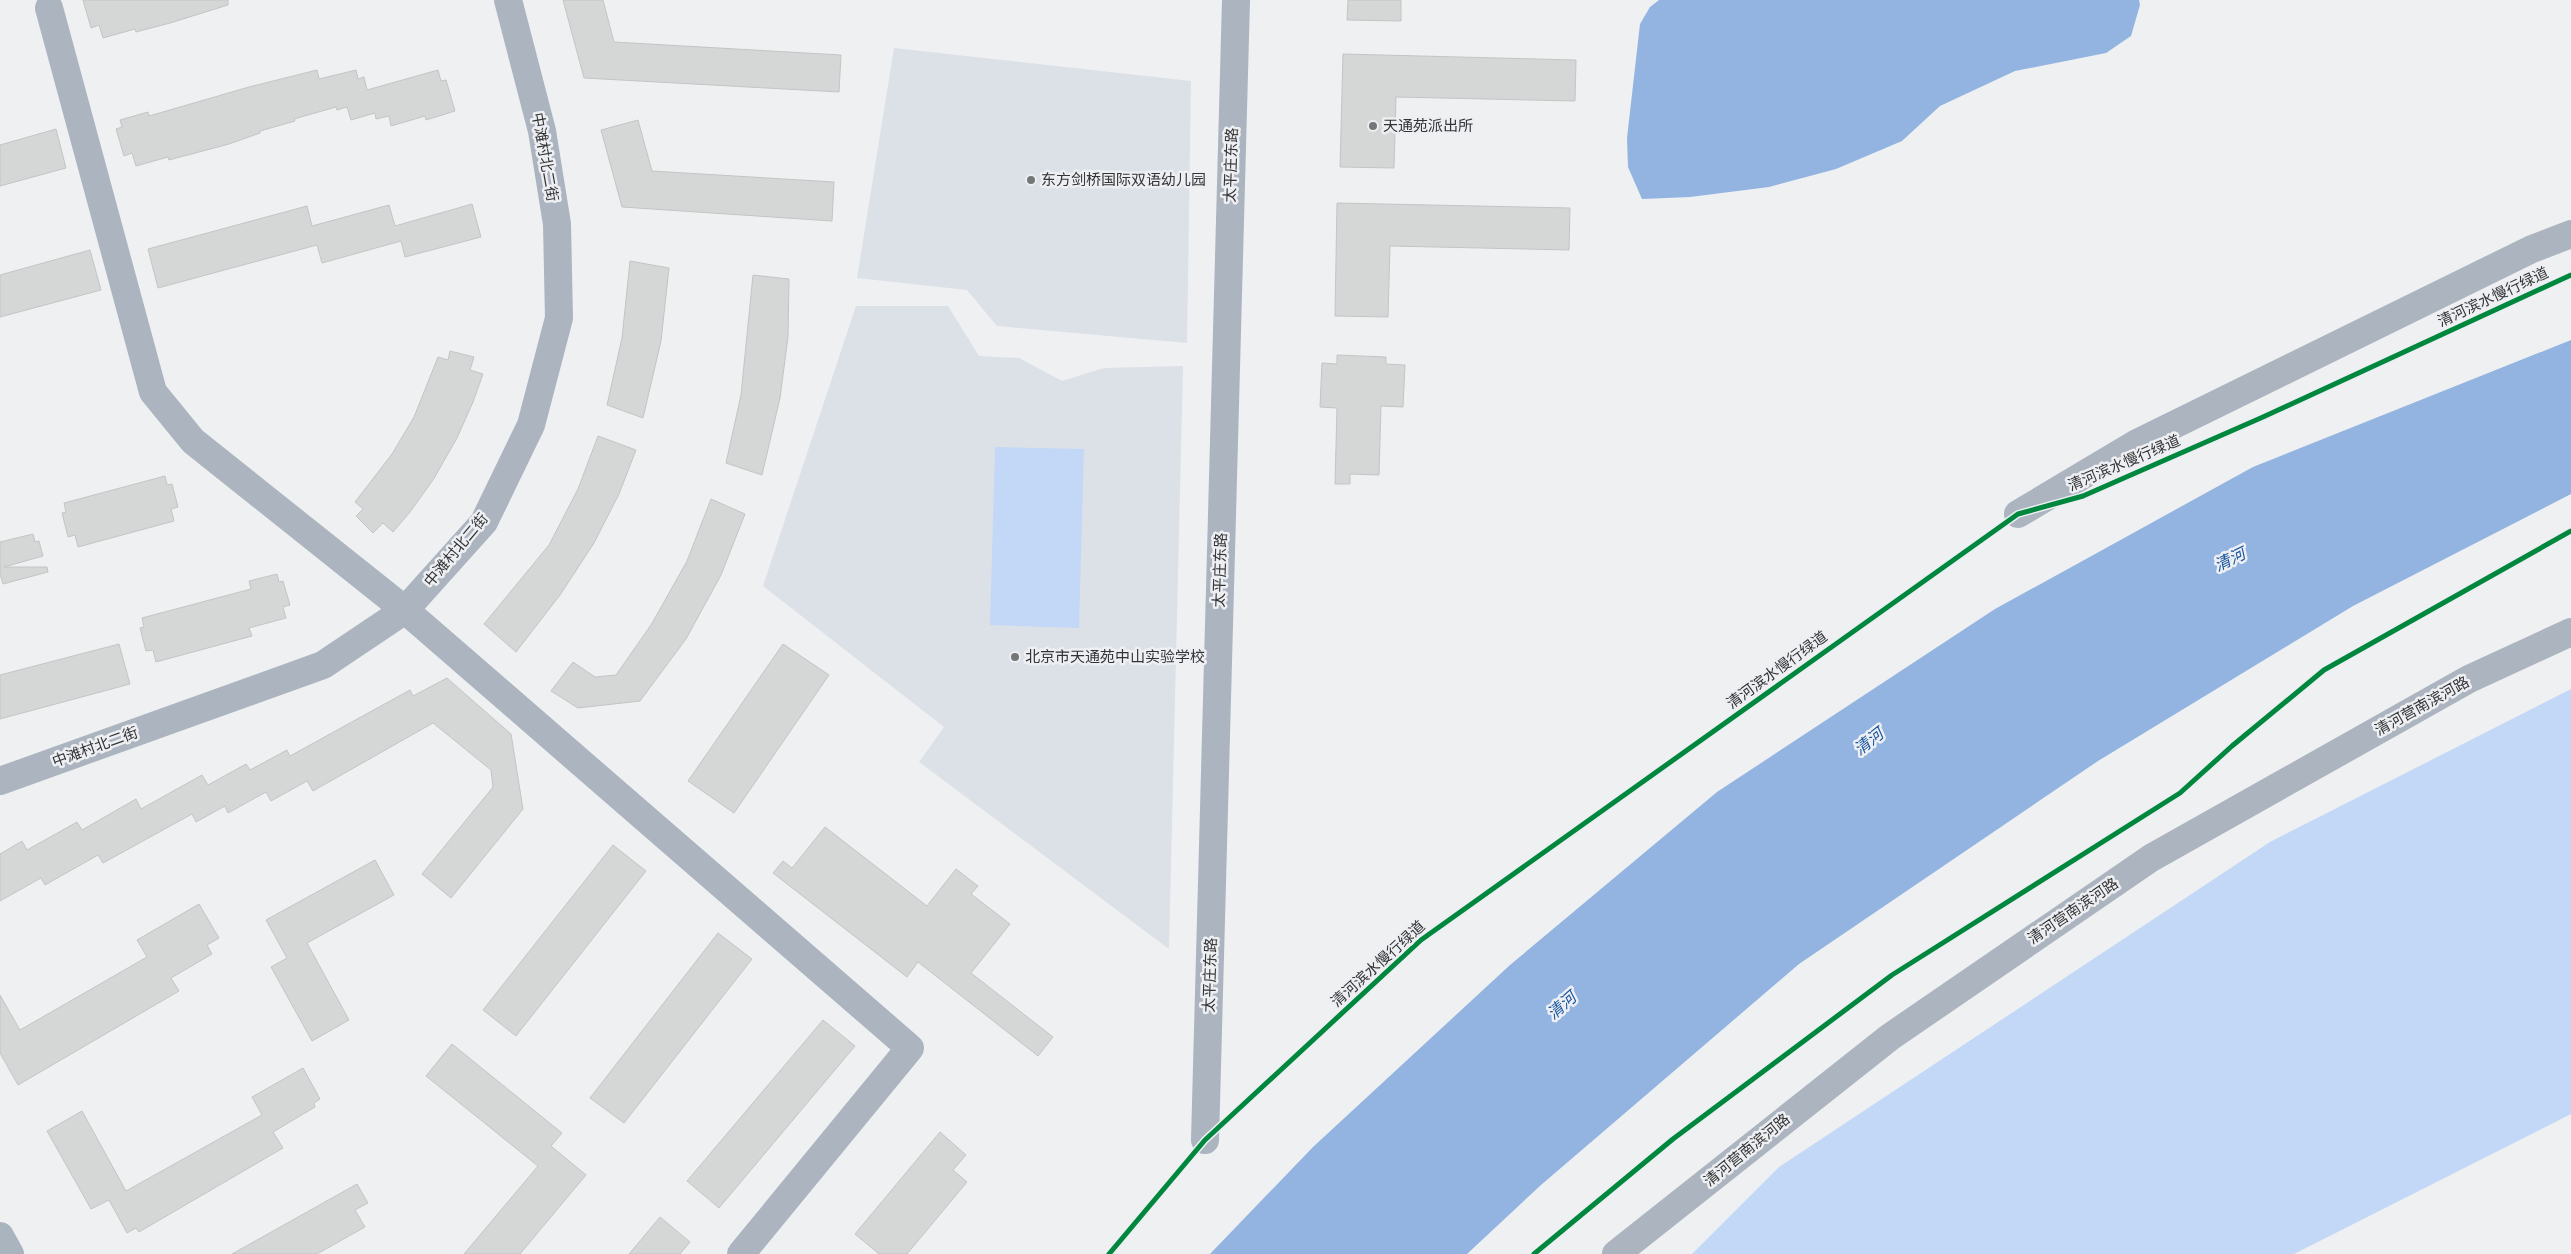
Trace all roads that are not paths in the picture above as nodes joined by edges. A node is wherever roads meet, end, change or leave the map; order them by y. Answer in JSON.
{"nodes":[{"id":1,"x":508,"y":0,"type":"edge"},
{"id":2,"x":1236,"y":0,"type":"edge"},
{"id":3,"x":49,"y":8,"type":"dead end"},
{"id":4,"x":2571,"y":234,"type":"edge"},
{"id":5,"x":2018,"y":514,"type":"dead end"},
{"id":6,"x":405,"y":610,"type":"junction"},
{"id":7,"x":2571,"y":632,"type":"edge"},
{"id":8,"x":0,"y":781,"type":"edge"},
{"id":9,"x":1205,"y":1140,"type":"dead end"},
{"id":10,"x":0,"y":1236,"type":"edge"},
{"id":11,"x":10,"y":1254,"type":"edge"},
{"id":12,"x":740,"y":1254,"type":"edge"},
{"id":13,"x":1616,"y":1254,"type":"edge"}],
"edges":[{"from":1,"to":6,"type":"street","name":"中滩村北二街"},
{"from":2,"to":9,"type":"street","name":"太平庄东路"},
{"from":3,"to":6,"type":"street"},
{"from":4,"to":5,"type":"street"},
{"from":6,"to":8,"type":"street","name":"中滩村北二街"},
{"from":6,"to":12,"type":"street"},
{"from":7,"to":13,"type":"street","name":"清河营南滨河路"},
{"from":10,"to":11,"type":"main road"}]}
